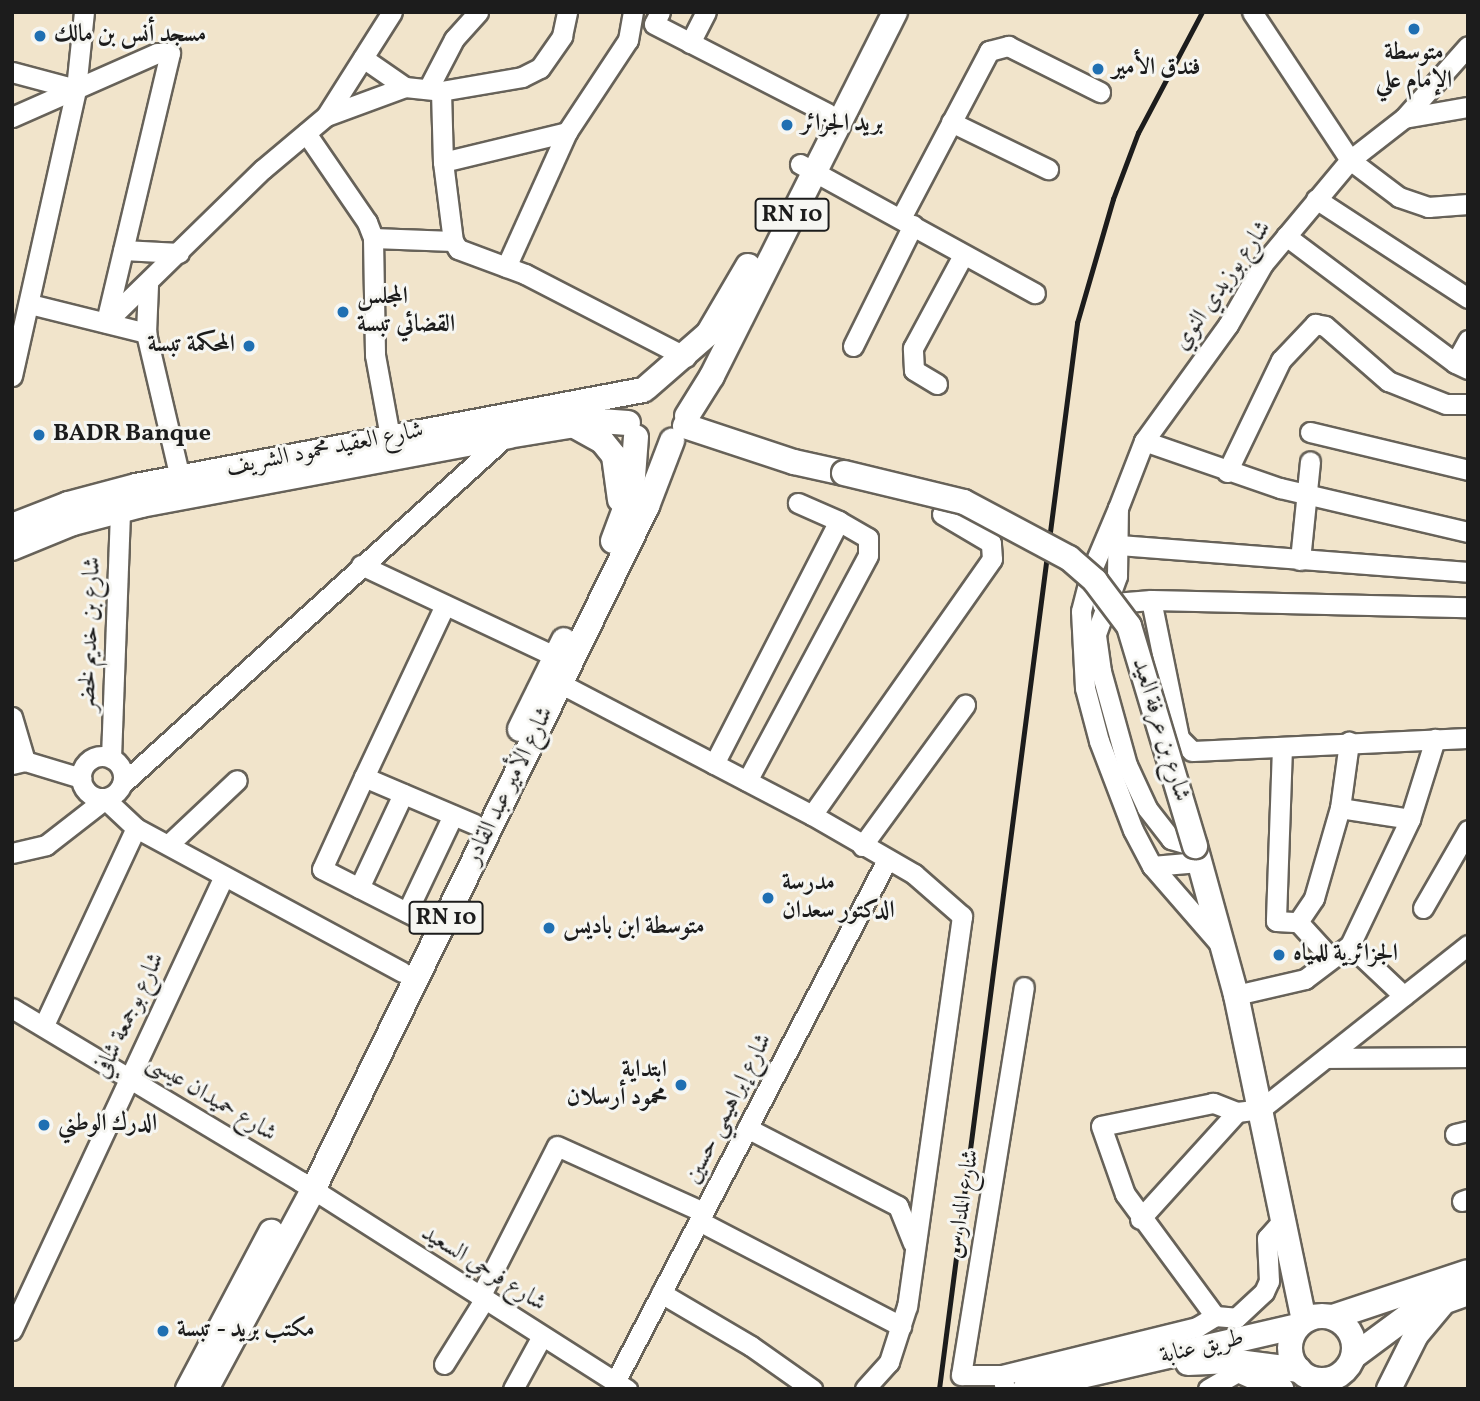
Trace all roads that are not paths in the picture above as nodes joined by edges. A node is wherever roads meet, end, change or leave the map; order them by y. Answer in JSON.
{"nodes":[{"id":1,"x":84,"y":12,"type":"edge"},
{"id":2,"x":392,"y":12,"type":"edge"},
{"id":3,"x":478,"y":12,"type":"edge"},
{"id":4,"x":567,"y":12,"type":"edge"},
{"id":5,"x":706,"y":12,"type":"edge"},
{"id":6,"x":876,"y":12,"type":"edge"},
{"id":7,"x":895,"y":12,"type":"edge"},
{"id":8,"x":1252,"y":12,"type":"edge"},
{"id":9,"x":633,"y":13,"type":"edge"},
{"id":10,"x":657,"y":18,"type":"edge"},
{"id":11,"x":690,"y":43,"type":"junction"},
{"id":12,"x":1468,"y":46,"type":"edge"},
{"id":13,"x":363,"y":58,"type":"junction"},
{"id":14,"x":12,"y":72,"type":"edge"},
{"id":15,"x":405,"y":87,"type":"junction"},
{"id":16,"x":76,"y":89,"type":"junction"},
{"id":17,"x":435,"y":90,"type":"junction"},
{"id":18,"x":1100,"y":92,"type":"dead end"},
{"id":19,"x":1468,"y":107,"type":"edge"},
{"id":20,"x":827,"y":113,"type":"junction"},
{"id":21,"x":326,"y":116,"type":"junction"},
{"id":22,"x":12,"y":117,"type":"edge"},
{"id":23,"x":1404,"y":118,"type":"junction"},
{"id":24,"x":951,"y":121,"type":"junction"},
{"id":25,"x":567,"y":132,"type":"junction"},
{"id":26,"x":306,"y":133,"type":"junction"},
{"id":27,"x":1350,"y":160,"type":"junction"},
{"id":28,"x":443,"y":162,"type":"junction"},
{"id":29,"x":807,"y":168,"type":"junction"},
{"id":30,"x":1048,"y":169,"type":"dead end"},
{"id":31,"x":1316,"y":199,"type":"junction"},
{"id":32,"x":1468,"y":204,"type":"edge"},
{"id":33,"x":907,"y":222,"type":"junction"},
{"id":34,"x":1286,"y":236,"type":"junction"},
{"id":35,"x":373,"y":239,"type":"junction"},
{"id":36,"x":453,"y":241,"type":"junction"},
{"id":37,"x":123,"y":250,"type":"junction"},
{"id":38,"x":179,"y":253,"type":"junction"},
{"id":39,"x":963,"y":255,"type":"junction"},
{"id":40,"x":506,"y":267,"type":"junction"},
{"id":41,"x":148,"y":285,"type":"junction"},
{"id":42,"x":1035,"y":293,"type":"dead end"},
{"id":43,"x":1468,"y":298,"type":"edge"},
{"id":44,"x":30,"y":304,"type":"junction"},
{"id":45,"x":106,"y":322,"type":"junction"},
{"id":46,"x":146,"y":333,"type":"junction"},
{"id":47,"x":1468,"y":340,"type":"edge"},
{"id":48,"x":853,"y":346,"type":"dead end"},
{"id":49,"x":686,"y":357,"type":"junction"},
{"id":50,"x":1461,"y":366,"type":"edge"},
{"id":51,"x":12,"y":376,"type":"edge"},
{"id":52,"x":936,"y":384,"type":"dead end"},
{"id":53,"x":645,"y":389,"type":"junction"},
{"id":54,"x":1468,"y":404,"type":"edge"},
{"id":55,"x":573,"y":425,"type":"junction"},
{"id":56,"x":681,"y":428,"type":"junction"},
{"id":57,"x":632,"y":430,"type":"junction"},
{"id":58,"x":1310,"y":432,"type":"dead end"},
{"id":59,"x":508,"y":436,"type":"junction"},
{"id":60,"x":390,"y":438,"type":"junction"},
{"id":61,"x":1144,"y":441,"type":"junction"},
{"id":62,"x":1310,"y":462,"type":"dead end"},
{"id":63,"x":1468,"y":470,"type":"edge"},
{"id":64,"x":1227,"y":472,"type":"junction"},
{"id":65,"x":180,"y":478,"type":"junction"},
{"id":66,"x":1304,"y":494,"type":"junction"},
{"id":67,"x":798,"y":503,"type":"dead end"},
{"id":68,"x":1118,"y":508,"type":"junction"},
{"id":69,"x":120,"y":510,"type":"junction"},
{"id":70,"x":942,"y":514,"type":"dead end"},
{"id":71,"x":839,"y":521,"type":"junction"},
{"id":72,"x":12,"y":526,"type":"edge"},
{"id":73,"x":619,"y":528,"type":"junction"},
{"id":74,"x":1468,"y":532,"type":"edge"},
{"id":75,"x":1119,"y":545,"type":"junction"},
{"id":76,"x":12,"y":548,"type":"edge"},
{"id":77,"x":1300,"y":560,"type":"junction"},
{"id":78,"x":361,"y":565,"type":"junction"},
{"id":79,"x":1468,"y":572,"type":"edge"},
{"id":80,"x":1151,"y":600,"type":"junction"},
{"id":81,"x":1108,"y":603,"type":"junction"},
{"id":82,"x":444,"y":605,"type":"junction"},
{"id":83,"x":1468,"y":607,"type":"edge"},
{"id":84,"x":1081,"y":611,"type":"junction"},
{"id":85,"x":558,"y":670,"type":"junction"},
{"id":86,"x":965,"y":705,"type":"dead end"},
{"id":87,"x":12,"y":717,"type":"edge"},
{"id":88,"x":1468,"y":738,"type":"edge"},
{"id":89,"x":1435,"y":739,"type":"junction"},
{"id":90,"x":1349,"y":742,"type":"junction"},
{"id":91,"x":1282,"y":747,"type":"junction"},
{"id":92,"x":111,"y":758,"type":"junction"},
{"id":93,"x":19,"y":763,"type":"edge"},
{"id":94,"x":714,"y":764,"type":"junction"},
{"id":95,"x":364,"y":777,"type":"junction"},
{"id":96,"x":81,"y":778,"type":"junction"},
{"id":97,"x":237,"y":780,"type":"dead end"},
{"id":98,"x":747,"y":782,"type":"junction"},
{"id":99,"x":122,"y":784,"type":"junction"},
{"id":100,"x":403,"y":794,"type":"junction"},
{"id":101,"x":105,"y":799,"type":"junction"},
{"id":102,"x":1340,"y":808,"type":"junction"},
{"id":103,"x":811,"y":815,"type":"junction"},
{"id":104,"x":1410,"y":819,"type":"junction"},
{"id":105,"x":464,"y":820,"type":"junction"},
{"id":106,"x":136,"y":828,"type":"junction"},
{"id":107,"x":1468,"y":830,"type":"edge"},
{"id":108,"x":169,"y":844,"type":"junction"},
{"id":109,"x":862,"y":846,"type":"junction"},
{"id":110,"x":12,"y":853,"type":"edge"},
{"id":111,"x":1197,"y":854,"type":"junction"},
{"id":112,"x":887,"y":860,"type":"junction"},
{"id":113,"x":1152,"y":866,"type":"junction"},
{"id":114,"x":224,"y":876,"type":"junction"},
{"id":115,"x":359,"y":888,"type":"junction"},
{"id":116,"x":1423,"y":908,"type":"dead end"},
{"id":117,"x":417,"y":917,"type":"junction"},
{"id":118,"x":1298,"y":922,"type":"junction"},
{"id":119,"x":1219,"y":943,"type":"junction"},
{"id":120,"x":1350,"y":945,"type":"junction"},
{"id":121,"x":1468,"y":945,"type":"edge"},
{"id":122,"x":1331,"y":958,"type":"junction"},
{"id":123,"x":402,"y":972,"type":"junction"},
{"id":124,"x":1024,"y":987,"type":"dead end"},
{"id":125,"x":1236,"y":995,"type":"junction"},
{"id":126,"x":1404,"y":996,"type":"junction"},
{"id":127,"x":12,"y":1008,"type":"edge"},
{"id":128,"x":44,"y":1025,"type":"junction"},
{"id":129,"x":1468,"y":1057,"type":"edge"},
{"id":130,"x":1325,"y":1058,"type":"junction"},
{"id":131,"x":128,"y":1078,"type":"junction"},
{"id":132,"x":1261,"y":1109,"type":"junction"},
{"id":133,"x":1237,"y":1112,"type":"junction"},
{"id":134,"x":747,"y":1128,"type":"junction"},
{"id":135,"x":306,"y":1186,"type":"junction"},
{"id":136,"x":701,"y":1217,"type":"junction"},
{"id":137,"x":1140,"y":1219,"type":"junction"},
{"id":138,"x":1283,"y":1220,"type":"junction"},
{"id":139,"x":915,"y":1251,"type":"junction"},
{"id":140,"x":1468,"y":1272,"type":"edge"},
{"id":141,"x":661,"y":1293,"type":"junction"},
{"id":142,"x":1456,"y":1296,"type":"edge"},
{"id":143,"x":482,"y":1298,"type":"junction"},
{"id":144,"x":1214,"y":1316,"type":"junction"},
{"id":145,"x":1333,"y":1317,"type":"junction"},
{"id":146,"x":1301,"y":1323,"type":"junction"},
{"id":147,"x":901,"y":1326,"type":"junction"},
{"id":148,"x":12,"y":1330,"type":"edge"},
{"id":149,"x":542,"y":1336,"type":"junction"},
{"id":150,"x":1213,"y":1361,"type":"junction"},
{"id":151,"x":444,"y":1364,"type":"dead end"},
{"id":152,"x":1107,"y":1370,"type":"junction"},
{"id":153,"x":1239,"y":1371,"type":"junction"},
{"id":154,"x":1350,"y":1371,"type":"edge"},
{"id":155,"x":1304,"y":1378,"type":"edge"},
{"id":156,"x":1004,"y":1382,"type":"edge"},
{"id":157,"x":614,"y":1385,"type":"edge"},
{"id":158,"x":1036,"y":1387,"type":"edge"},
{"id":159,"x":188,"y":1389,"type":"edge"},
{"id":160,"x":206,"y":1389,"type":"edge"},
{"id":161,"x":513,"y":1389,"type":"edge"},
{"id":162,"x":812,"y":1389,"type":"edge"},
{"id":163,"x":865,"y":1389,"type":"edge"},
{"id":164,"x":1208,"y":1389,"type":"edge"},
{"id":165,"x":1281,"y":1389,"type":"edge"},
{"id":166,"x":1389,"y":1389,"type":"edge"}],
"edges":[{"from":1,"to":16,"type":"street"},
{"from":2,"to":13,"type":"street"},
{"from":3,"to":17,"type":"street"},
{"from":4,"to":17,"type":"street"},
{"from":5,"to":11,"type":"street"},
{"from":6,"to":20,"type":"main road","name":"شارع الأمير عبد القادر","number":"RN 10"},
{"from":7,"to":29,"type":"main road","name":"شارع الأمير عبد القادر","number":"RN 10"},
{"from":8,"to":27,"type":"street"},
{"from":9,"to":10,"type":"street"},
{"from":9,"to":25,"type":"street"},
{"from":10,"to":11,"type":"street"},
{"from":11,"to":20,"type":"street"},
{"from":12,"to":23,"type":"street","name":"شارع بوزيدي النوي"},
{"from":13,"to":15,"type":"street"},
{"from":13,"to":21,"type":"street"},
{"from":14,"to":16,"type":"street"},
{"from":15,"to":17,"type":"street"},
{"from":15,"to":21,"type":"street"},
{"from":16,"to":22,"type":"street"},
{"from":16,"to":37,"type":"street"},
{"from":16,"to":44,"type":"street"},
{"from":17,"to":28,"type":"street"},
{"from":18,"to":24,"type":"street"},
{"from":19,"to":23,"type":"street"},
{"from":20,"to":29,"type":"main road","name":"شارع الأمير عبد القادر","number":"RN 10"},
{"from":21,"to":26,"type":"street"},
{"from":23,"to":27,"type":"street","name":"شارع بوزيدي النوي"},
{"from":24,"to":30,"type":"street"},
{"from":24,"to":33,"type":"street"},
{"from":25,"to":28,"type":"street"},
{"from":25,"to":40,"type":"street"},
{"from":26,"to":35,"type":"street"},
{"from":26,"to":38,"type":"street"},
{"from":27,"to":31,"type":"street","name":"شارع بوزيدي النوي"},
{"from":27,"to":32,"type":"street"},
{"from":28,"to":36,"type":"street"},
{"from":29,"to":33,"type":"street"},
{"from":29,"to":49,"type":"main road","name":"شارع الأمير عبد القادر","number":"RN 10"},
{"from":29,"to":56,"type":"main road","name":"شارع الأمير عبد القادر","number":"RN 10"},
{"from":31,"to":34,"type":"street","name":"شارع بوزيدي النوي"},
{"from":31,"to":43,"type":"street"},
{"from":33,"to":39,"type":"street"},
{"from":33,"to":48,"type":"street"},
{"from":34,"to":50,"type":"street"},
{"from":34,"to":61,"type":"street","name":"شارع بوزيدي النوي"},
{"from":35,"to":36,"type":"street"},
{"from":35,"to":60,"type":"street"},
{"from":36,"to":40,"type":"street"},
{"from":37,"to":38,"type":"street"},
{"from":37,"to":45,"type":"street"},
{"from":38,"to":41,"type":"street"},
{"from":39,"to":42,"type":"street"},
{"from":39,"to":52,"type":"street"},
{"from":40,"to":49,"type":"street"},
{"from":41,"to":45,"type":"street"},
{"from":41,"to":46,"type":"street"},
{"from":44,"to":45,"type":"street"},
{"from":44,"to":51,"type":"street"},
{"from":45,"to":46,"type":"street"},
{"from":46,"to":65,"type":"street"},
{"from":47,"to":50,"type":"street"},
{"from":49,"to":53,"type":"main road","name":"شارع الأمير عبد القادر","number":"RN 10"},
{"from":53,"to":56,"type":"main road"},
{"from":53,"to":57,"type":"main road"},
{"from":53,"to":60,"type":"main road","name":"شارع العقيد محمود الشريف"},
{"from":54,"to":64,"type":"street"},
{"from":55,"to":57,"type":"main road","name":"شارع العقيد محمود الشريف"},
{"from":55,"to":59,"type":"main road","name":"شارع العقيد محمود الشريف"},
{"from":55,"to":73,"type":"main road"},
{"from":56,"to":57,"type":"main road"},
{"from":56,"to":85,"type":"main road","name":"شارع الأمير عبد القادر","number":"RN 10"},
{"from":56,"to":111,"type":"main road","name":"شارع بن عرفة العيد","bridge":true},
{"from":57,"to":73,"type":"main road","name":"شارع الأمير عبد القادر","number":"RN 10"},
{"from":58,"to":63,"type":"street"},
{"from":59,"to":69,"type":"main road","name":"شارع العقيد محمود الشريف"},
{"from":59,"to":78,"type":"street"},
{"from":60,"to":65,"type":"main road","name":"شارع العقيد محمود الشريف"},
{"from":61,"to":64,"type":"street"},
{"from":61,"to":68,"type":"street","name":"شارع بوزيدي النوي"},
{"from":62,"to":66,"type":"street"},
{"from":64,"to":66,"type":"street"},
{"from":65,"to":72,"type":"main road","name":"شارع العقيد محمود الشريف"},
{"from":66,"to":74,"type":"street"},
{"from":66,"to":77,"type":"street"},
{"from":67,"to":71,"type":"street"},
{"from":68,"to":75,"type":"street","name":"شارع بوزيدي النوي"},
{"from":68,"to":84,"type":"street","name":"شارع بوزيدي النوي"},
{"from":69,"to":76,"type":"main road","name":"شارع العقيد محمود الشريف"},
{"from":69,"to":92,"type":"street","name":"شارع بن خديم لخضر"},
{"from":70,"to":103,"type":"street"},
{"from":71,"to":94,"type":"street"},
{"from":71,"to":98,"type":"street"},
{"from":73,"to":85,"type":"main road","name":"شارع الأمير عبد القادر","number":"RN 10"},
{"from":75,"to":77,"type":"street"},
{"from":75,"to":81,"type":"street","name":"شارع بوزيدي النوي"},
{"from":77,"to":79,"type":"street"},
{"from":78,"to":82,"type":"street"},
{"from":78,"to":99,"type":"street"},
{"from":80,"to":81,"type":"street"},
{"from":80,"to":83,"type":"street"},
{"from":80,"to":91,"type":"street"},
{"from":81,"to":84,"type":"street"},
{"from":81,"to":111,"type":"street","name":"شارع بوزيدي النوي"},
{"from":82,"to":85,"type":"street"},
{"from":82,"to":95,"type":"street"},
{"from":84,"to":113,"type":"street","name":"شارع بوزيدي النوي"},
{"from":85,"to":94,"type":"street"},
{"from":85,"to":105,"type":"main road","name":"شارع الأمير عبد القادر","number":"RN 10"},
{"from":85,"to":135,"type":"main road","name":"شارع الأمير عبد القادر","number":"RN 10"},
{"from":86,"to":109,"type":"street"},
{"from":87,"to":93,"type":"street"},
{"from":88,"to":89,"type":"street"},
{"from":89,"to":90,"type":"street"},
{"from":89,"to":104,"type":"street"},
{"from":90,"to":91,"type":"street"},
{"from":90,"to":102,"type":"street"},
{"from":91,"to":118,"type":"street"},
{"from":92,"to":96,"type":"street"},
{"from":92,"to":99,"type":"street"},
{"from":93,"to":96,"type":"street"},
{"from":94,"to":98,"type":"street"},
{"from":95,"to":100,"type":"street"},
{"from":95,"to":115,"type":"street"},
{"from":96,"to":101,"type":"street"},
{"from":97,"to":108,"type":"street"},
{"from":98,"to":103,"type":"street"},
{"from":99,"to":101,"type":"street"},
{"from":100,"to":105,"type":"street"},
{"from":100,"to":115,"type":"street"},
{"from":101,"to":106,"type":"street"},
{"from":101,"to":110,"type":"street"},
{"from":102,"to":104,"type":"street"},
{"from":102,"to":118,"type":"street"},
{"from":103,"to":109,"type":"street"},
{"from":104,"to":120,"type":"street"},
{"from":105,"to":117,"type":"main road","name":"شارع الأمير عبد القادر","number":"RN 10"},
{"from":106,"to":108,"type":"street"},
{"from":106,"to":128,"type":"street"},
{"from":107,"to":116,"type":"street"},
{"from":108,"to":114,"type":"street"},
{"from":109,"to":112,"type":"street"},
{"from":111,"to":113,"type":"street"},
{"from":111,"to":119,"type":"main road","name":"شارع بن عرفة العيد"},
{"from":112,"to":134,"type":"street","name":"شارع إبراهيمي حسين"},
{"from":112,"to":139,"type":"street"},
{"from":113,"to":119,"type":"street","name":"شارع بوزيدي النوي"},
{"from":114,"to":123,"type":"street"},
{"from":114,"to":131,"type":"street","name":"شارع بوجمعة شافي"},
{"from":115,"to":117,"type":"street"},
{"from":117,"to":123,"type":"main road","name":"شارع الأمير عبد القادر","number":"RN 10"},
{"from":118,"to":122,"type":"street"},
{"from":119,"to":125,"type":"main road","name":"شارع بن عرفة العيد"},
{"from":120,"to":122,"type":"street"},
{"from":120,"to":126,"type":"street"},
{"from":121,"to":126,"type":"street"},
{"from":122,"to":125,"type":"street"},
{"from":123,"to":135,"type":"main road","name":"شارع الأمير عبد القادر","number":"RN 10"},
{"from":124,"to":156,"type":"street","name":"شارع المدارس"},
{"from":125,"to":132,"type":"main road","name":"شارع بن عرفة العيد"},
{"from":126,"to":130,"type":"street"},
{"from":127,"to":128,"type":"street","name":"شارع حميدان عيسى"},
{"from":128,"to":131,"type":"street","name":"شارع حميدان عيسى"},
{"from":129,"to":130,"type":"street"},
{"from":130,"to":132,"type":"street"},
{"from":131,"to":135,"type":"street","name":"شارع حميدان عيسى"},
{"from":131,"to":148,"type":"street","name":"شارع بوجمعة شافي"},
{"from":132,"to":133,"type":"street"},
{"from":132,"to":138,"type":"main road","name":"شارع بن عرفة العيد"},
{"from":133,"to":137,"type":"street"},
{"from":133,"to":137,"type":"street"},
{"from":134,"to":136,"type":"street","name":"شارع إبراهيمي حسين"},
{"from":134,"to":139,"type":"street"},
{"from":135,"to":143,"type":"street","name":"شارع فرحي السعيد"},
{"from":135,"to":159,"type":"main road","name":"شارع الأمير عبد القادر","number":"RN 10"},
{"from":135,"to":160,"type":"main road","name":"شارع الأمير عبد القادر","number":"RN 10"},
{"from":136,"to":141,"type":"street","name":"شارع إبراهيمي حسين"},
{"from":136,"to":143,"type":"street"},
{"from":136,"to":147,"type":"street"},
{"from":137,"to":144,"type":"street"},
{"from":138,"to":144,"type":"street"},
{"from":138,"to":146,"type":"main road","name":"شارع بن عرفة العيد"},
{"from":139,"to":147,"type":"street"},
{"from":140,"to":145,"type":"main road"},
{"from":141,"to":157,"type":"street","name":"شارع إبراهيمي حسين"},
{"from":141,"to":162,"type":"street"},
{"from":142,"to":154,"type":"main road"},
{"from":142,"to":166,"type":"main road"},
{"from":143,"to":149,"type":"street","name":"شارع فرحي السعيد"},
{"from":143,"to":151,"type":"street"},
{"from":144,"to":156,"type":"street"},
{"from":145,"to":146,"type":"main road"},
{"from":145,"to":154,"type":"main road"},
{"from":146,"to":152,"type":"main road","name":"طريق عنابة"},
{"from":146,"to":155,"type":"main road"},
{"from":147,"to":163,"type":"street"},
{"from":149,"to":157,"type":"street","name":"شارع فرحي السعيد"},
{"from":149,"to":161,"type":"street"},
{"from":150,"to":152,"type":"main road","name":"طريق عنابة"},
{"from":150,"to":153,"type":"main road"},
{"from":150,"to":155,"type":"main road","name":"طريق عنابة"},
{"from":152,"to":158,"type":"main road","name":"طريق عنابة"},
{"from":153,"to":164,"type":"street"},
{"from":153,"to":165,"type":"main road"},
{"from":154,"to":155,"type":"main road"}]}
